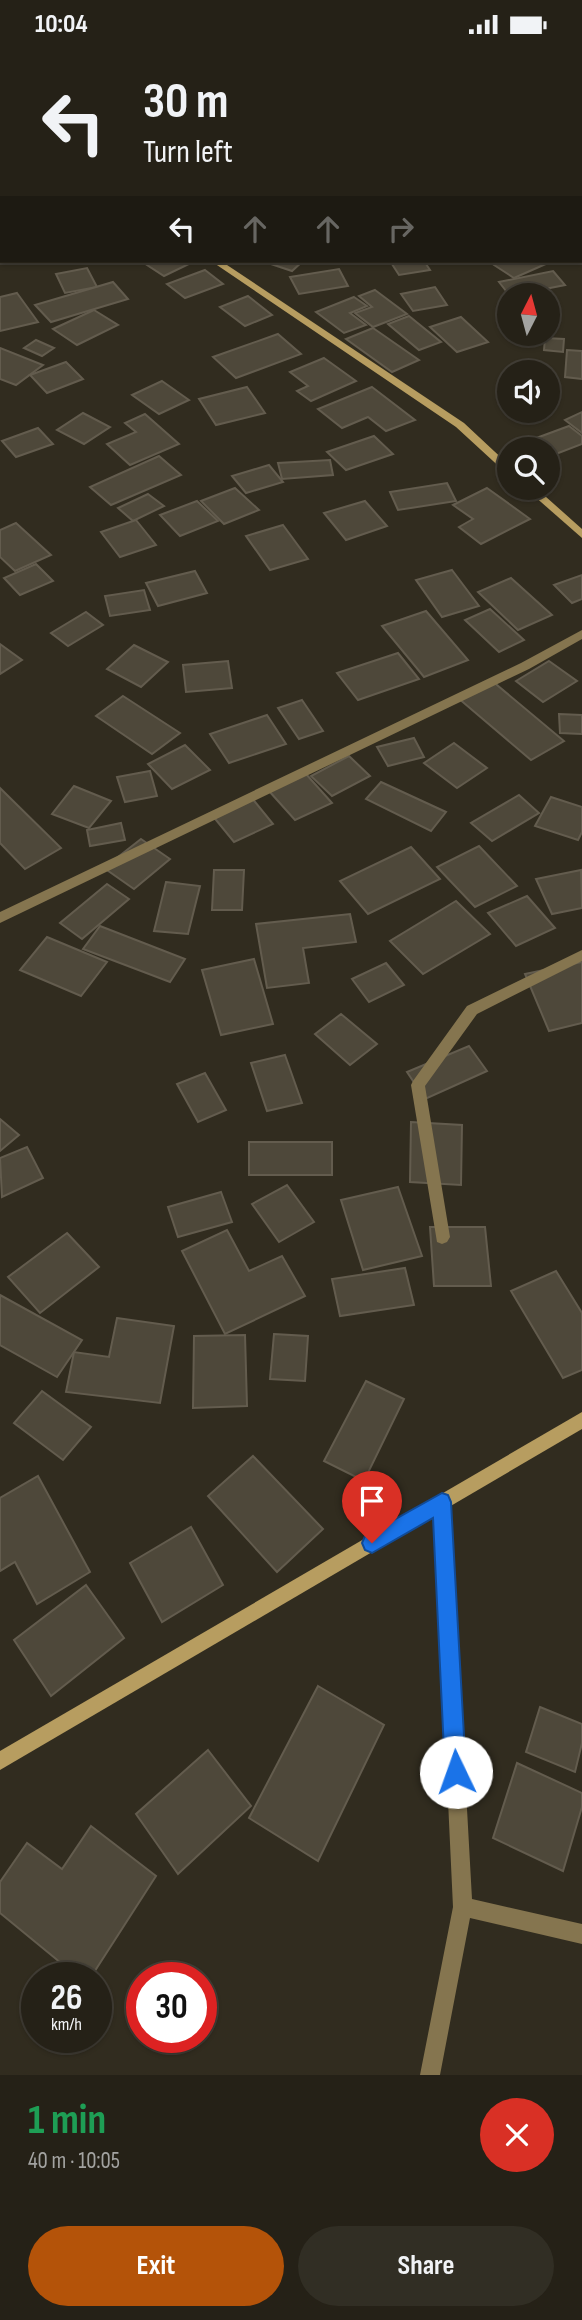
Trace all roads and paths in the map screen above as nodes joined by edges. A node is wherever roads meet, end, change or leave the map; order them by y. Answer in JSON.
{"nodes":[{"id":1,"x":218,"y":263,"type":"edge"},
{"id":2,"x":497,"y":459,"type":"edge"},
{"id":3,"x":543,"y":500,"type":"edge"},
{"id":4,"x":582,"y":535,"type":"edge"},
{"id":5,"x":582,"y":634,"type":"edge"},
{"id":6,"x":0,"y":918,"type":"edge"},
{"id":7,"x":582,"y":955,"type":"edge"},
{"id":8,"x":442,"y":1237,"type":"dead end"},
{"id":9,"x":582,"y":1420,"type":"edge"},
{"id":10,"x":442,"y":1502,"type":"junction"},
{"id":11,"x":0,"y":1761,"type":"edge"},
{"id":12,"x":463,"y":1907,"type":"junction"},
{"id":13,"x":582,"y":1934,"type":"edge"},
{"id":14,"x":430,"y":2075,"type":"edge"}],
"edges":[{"from":1,"to":2,"type":"street"},
{"from":3,"to":4,"type":"street"},
{"from":5,"to":6,"type":"street"},
{"from":7,"to":8,"type":"street"},
{"from":9,"to":10,"type":"street"},
{"from":10,"to":11,"type":"street"},
{"from":10,"to":12,"type":"street"},
{"from":12,"to":13,"type":"street"},
{"from":12,"to":14,"type":"street"}]}
